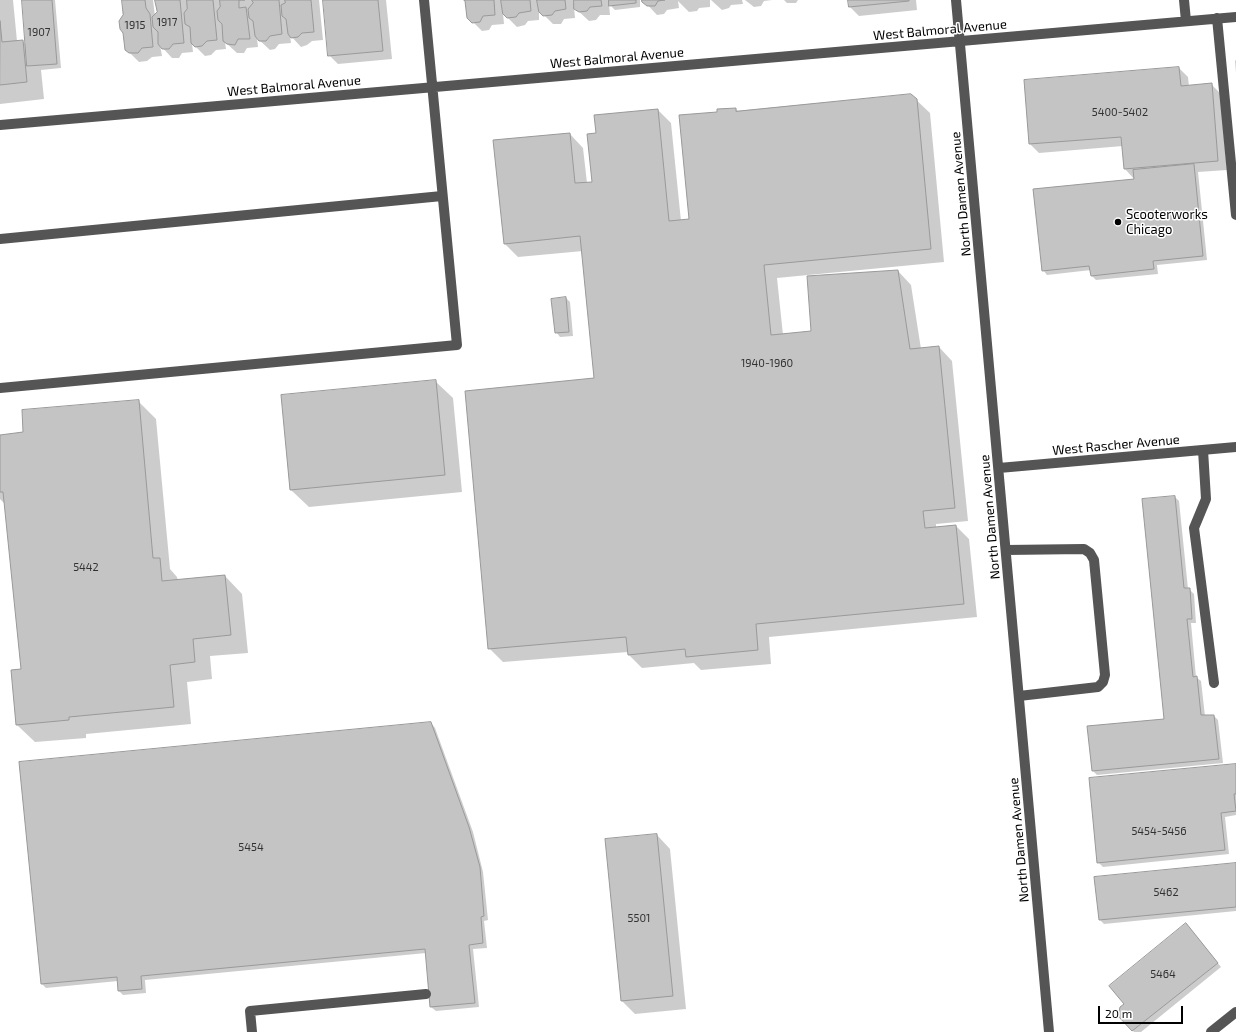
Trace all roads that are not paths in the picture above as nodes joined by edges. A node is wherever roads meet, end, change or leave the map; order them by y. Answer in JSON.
{"nodes":[{"id":1,"x":424,"y":0,"type":"edge"},
{"id":2,"x":956,"y":0,"type":"edge"},
{"id":3,"x":1184,"y":0,"type":"edge"},
{"id":4,"x":1236,"y":17,"type":"edge"},
{"id":5,"x":1217,"y":18,"type":"junction"},
{"id":6,"x":1186,"y":21,"type":"junction"},
{"id":7,"x":960,"y":41,"type":"junction"},
{"id":8,"x":432,"y":87,"type":"junction"},
{"id":9,"x":0,"y":125,"type":"edge"},
{"id":10,"x":442,"y":196,"type":"junction"},
{"id":11,"x":1236,"y":215,"type":"edge"},
{"id":12,"x":0,"y":239,"type":"edge"},
{"id":13,"x":0,"y":388,"type":"edge"},
{"id":14,"x":1236,"y":447,"type":"edge"},
{"id":15,"x":1203,"y":450,"type":"junction"},
{"id":16,"x":999,"y":468,"type":"junction"},
{"id":17,"x":1006,"y":550,"type":"junction"},
{"id":18,"x":1214,"y":683,"type":"dead end"},
{"id":19,"x":1019,"y":696,"type":"junction"},
{"id":20,"x":426,"y":994,"type":"dead end"},
{"id":21,"x":1236,"y":1012,"type":"edge"},
{"id":22,"x":252,"y":1032,"type":"edge"},
{"id":23,"x":1049,"y":1032,"type":"edge"},
{"id":24,"x":1211,"y":1032,"type":"edge"}],
"edges":[{"from":1,"to":8,"type":"street"},
{"from":2,"to":7,"type":"street","name":"North Damen Avenue"},
{"from":3,"to":6,"type":"street"},
{"from":4,"to":5,"type":"street","name":"West Balmoral Avenue"},
{"from":5,"to":6,"type":"street","name":"West Balmoral Avenue"},
{"from":5,"to":11,"type":"street"},
{"from":6,"to":7,"type":"street","name":"West Balmoral Avenue"},
{"from":7,"to":8,"type":"street","name":"West Balmoral Avenue"},
{"from":7,"to":16,"type":"street","name":"North Damen Avenue"},
{"from":8,"to":9,"type":"street","name":"West Balmoral Avenue"},
{"from":8,"to":10,"type":"street"},
{"from":10,"to":12,"type":"street"},
{"from":10,"to":13,"type":"street"},
{"from":14,"to":15,"type":"street","name":"West Rascher Avenue"},
{"from":15,"to":16,"type":"street","name":"West Rascher Avenue"},
{"from":15,"to":18,"type":"street"},
{"from":16,"to":17,"type":"street","name":"North Damen Avenue"},
{"from":17,"to":19,"type":"street","name":"North Damen Avenue"},
{"from":17,"to":19,"type":"street"},
{"from":19,"to":23,"type":"street","name":"North Damen Avenue"},
{"from":20,"to":22,"type":"street"},
{"from":21,"to":24,"type":"street"}]}
